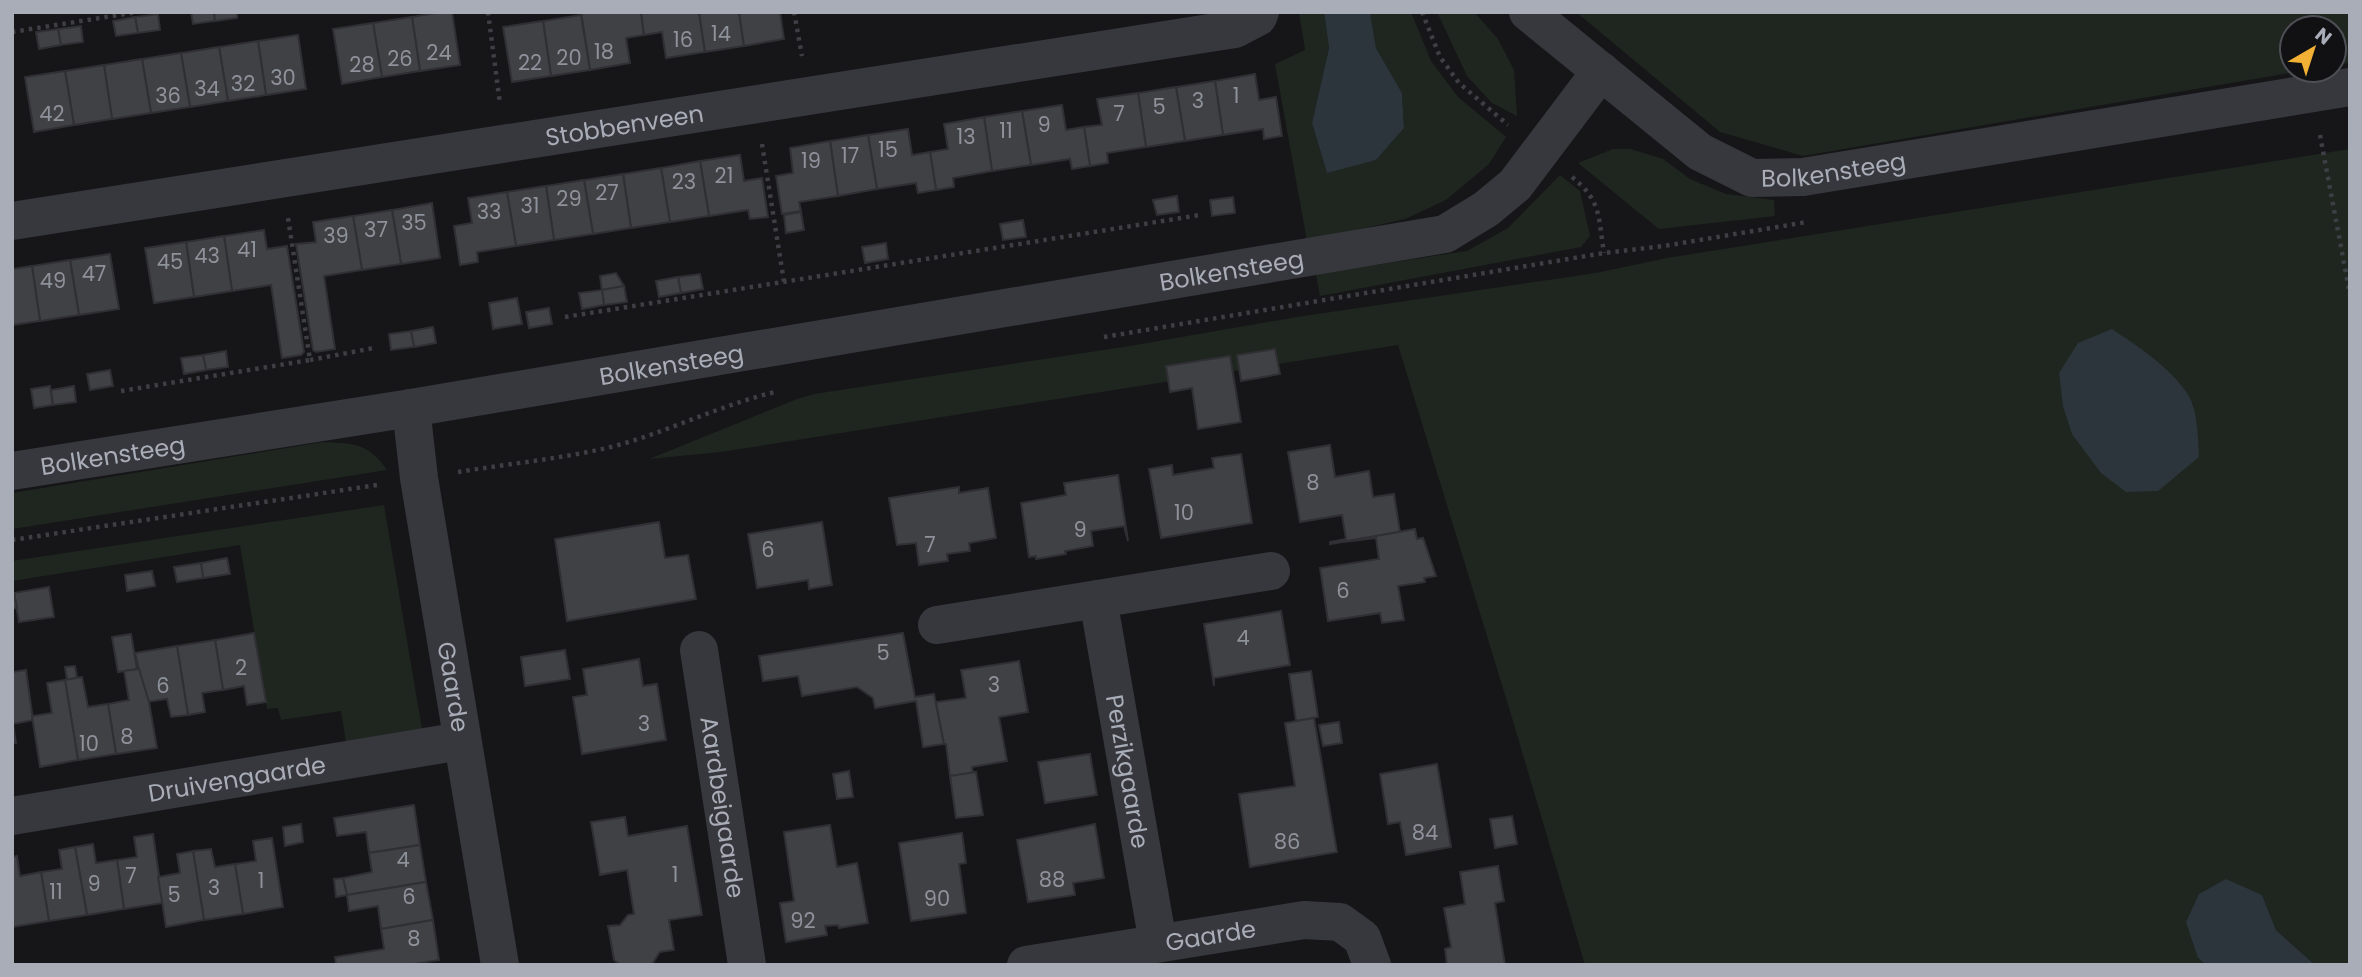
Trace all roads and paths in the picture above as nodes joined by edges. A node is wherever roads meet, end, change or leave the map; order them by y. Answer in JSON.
{"nodes":[{"id":1,"x":138,"y":12,"type":"edge"},
{"id":2,"x":488,"y":12,"type":"edge"},
{"id":3,"x":1528,"y":12,"type":"edge"},
{"id":4,"x":1247,"y":20,"type":"edge"},
{"id":5,"x":12,"y":32,"type":"edge"},
{"id":6,"x":1601,"y":71,"type":"junction"},
{"id":7,"x":2350,"y":87,"type":"edge"},
{"id":8,"x":756,"y":104,"type":"junction"},
{"id":9,"x":2306,"y":137,"type":"dead end"},
{"id":10,"x":506,"y":143,"type":"junction"},
{"id":11,"x":282,"y":178,"type":"junction"},
{"id":12,"x":1200,"y":215,"type":"dead end"},
{"id":13,"x":1815,"y":220,"type":"dead end"},
{"id":14,"x":12,"y":221,"type":"edge"},
{"id":15,"x":784,"y":282,"type":"junction"},
{"id":16,"x":2350,"y":295,"type":"edge"},
{"id":17,"x":565,"y":317,"type":"dead end"},
{"id":18,"x":1099,"y":338,"type":"dead end"},
{"id":19,"x":374,"y":348,"type":"dead end"},
{"id":20,"x":310,"y":360,"type":"junction"},
{"id":21,"x":786,"y":390,"type":"dead end"},
{"id":22,"x":121,"y":391,"type":"dead end"},
{"id":23,"x":411,"y":408,"type":"junction"},
{"id":24,"x":12,"y":471,"type":"edge"},
{"id":25,"x":419,"y":478,"type":"junction"},
{"id":26,"x":12,"y":540,"type":"edge"},
{"id":27,"x":1271,"y":571,"type":"dead end"},
{"id":28,"x":1098,"y":599,"type":"junction"},
{"id":29,"x":937,"y":625,"type":"dead end"},
{"id":30,"x":699,"y":650,"type":"dead end"},
{"id":31,"x":461,"y":741,"type":"junction"},
{"id":32,"x":12,"y":816,"type":"edge"},
{"id":33,"x":1158,"y":943,"type":"junction"},
{"id":34,"x":500,"y":965,"type":"edge"},
{"id":35,"x":747,"y":965,"type":"edge"},
{"id":36,"x":1026,"y":965,"type":"edge"},
{"id":37,"x":1372,"y":965,"type":"edge"}],
"edges":[{"from":1,"to":5,"type":"path"},
{"from":2,"to":10,"type":"path"},
{"from":3,"to":6,"type":"street"},
{"from":4,"to":8,"type":"street","name":"Stobbenveen"},
{"from":6,"to":7,"type":"street","name":"Bolkensteeg"},
{"from":6,"to":23,"type":"street","name":"Bolkensteeg"},
{"from":8,"to":10,"type":"street","name":"Stobbenveen"},
{"from":8,"to":15,"type":"path"},
{"from":9,"to":16,"type":"path"},
{"from":10,"to":11,"type":"street","name":"Stobbenveen"},
{"from":11,"to":14,"type":"street","name":"Stobbenveen"},
{"from":11,"to":20,"type":"path"},
{"from":12,"to":15,"type":"path"},
{"from":13,"to":18,"type":"path","name":"Bolkensteeg"},
{"from":15,"to":17,"type":"path"},
{"from":19,"to":20,"type":"path"},
{"from":20,"to":22,"type":"path"},
{"from":21,"to":25,"type":"path","name":"Bolkensteeg"},
{"from":23,"to":24,"type":"street","name":"Bolkensteeg"},
{"from":23,"to":25,"type":"street","name":"Gaarde"},
{"from":25,"to":26,"type":"path","name":"Bolkensteeg"},
{"from":25,"to":31,"type":"street","name":"Gaarde"},
{"from":27,"to":28,"type":"street"},
{"from":28,"to":29,"type":"street"},
{"from":28,"to":33,"type":"street","name":"Perzikgaarde"},
{"from":30,"to":35,"type":"street","name":"Aardbeigaarde"},
{"from":31,"to":32,"type":"street","name":"Druivengaarde"},
{"from":31,"to":34,"type":"street","name":"Gaarde"},
{"from":33,"to":36,"type":"street","name":"Gaarde"},
{"from":33,"to":37,"type":"street","name":"Gaarde"}]}
